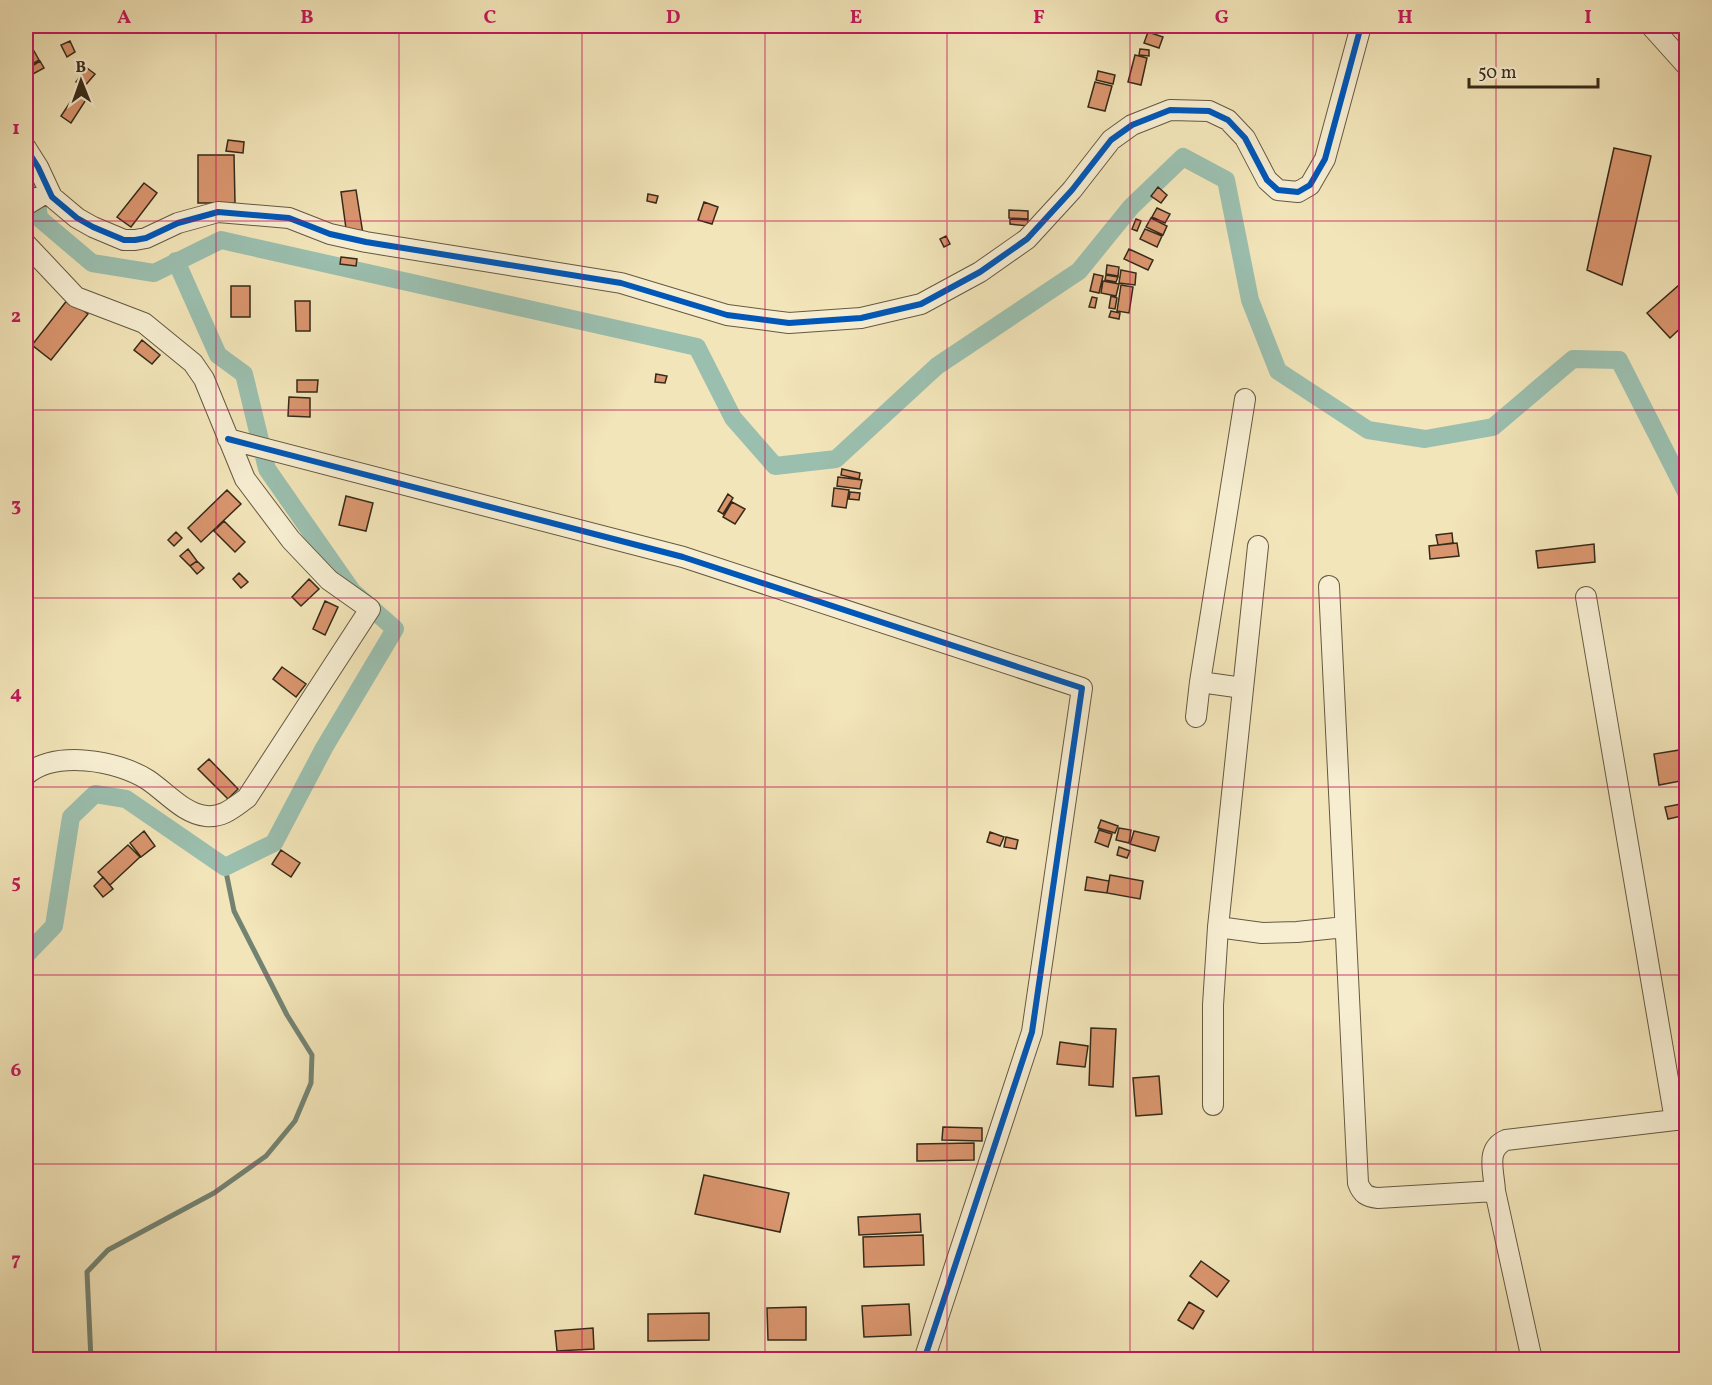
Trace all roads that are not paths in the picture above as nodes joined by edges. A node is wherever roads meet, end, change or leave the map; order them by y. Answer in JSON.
{"nodes":[{"id":1,"x":1361,"y":26,"type":"edge"},
{"id":2,"x":1651,"y":26,"type":"edge"},
{"id":3,"x":1679,"y":43,"type":"edge"},
{"id":4,"x":1686,"y":65,"type":"edge"},
{"id":5,"x":26,"y":148,"type":"edge"},
{"id":6,"x":49,"y":191,"type":"junction"},
{"id":7,"x":26,"y":205,"type":"edge"},
{"id":8,"x":26,"y":244,"type":"edge"},
{"id":9,"x":1245,"y":399,"type":"dead end"},
{"id":10,"x":228,"y":439,"type":"junction"},
{"id":11,"x":1258,"y":546,"type":"dead end"},
{"id":12,"x":1329,"y":586,"type":"dead end"},
{"id":13,"x":1586,"y":597,"type":"dead end"},
{"id":14,"x":1200,"y":682,"type":"junction"},
{"id":15,"x":1243,"y":688,"type":"junction"},
{"id":16,"x":1196,"y":717,"type":"dead end"},
{"id":17,"x":26,"y":775,"type":"edge"},
{"id":18,"x":1218,"y":927,"type":"junction"},
{"id":19,"x":1345,"y":927,"type":"junction"},
{"id":20,"x":1213,"y":1105,"type":"dead end"},
{"id":21,"x":1681,"y":1120,"type":"edge"},
{"id":22,"x":1495,"y":1191,"type":"junction"},
{"id":23,"x":924,"y":1359,"type":"edge"},
{"id":24,"x":1532,"y":1359,"type":"edge"}],
"edges":[{"from":1,"to":6,"type":"street"},
{"from":2,"to":3,"type":"street"},
{"from":3,"to":4,"type":"street"},
{"from":5,"to":6,"type":"street"},
{"from":6,"to":7,"type":"street"},
{"from":8,"to":10,"type":"street"},
{"from":9,"to":14,"type":"street"},
{"from":10,"to":17,"type":"street"},
{"from":10,"to":23,"type":"street"},
{"from":11,"to":15,"type":"street"},
{"from":12,"to":19,"type":"street"},
{"from":13,"to":21,"type":"street"},
{"from":14,"to":15,"type":"street"},
{"from":14,"to":16,"type":"street"},
{"from":15,"to":18,"type":"street"},
{"from":18,"to":19,"type":"street"},
{"from":18,"to":20,"type":"street"},
{"from":19,"to":22,"type":"street"},
{"from":21,"to":22,"type":"street"},
{"from":22,"to":24,"type":"street"}]}
